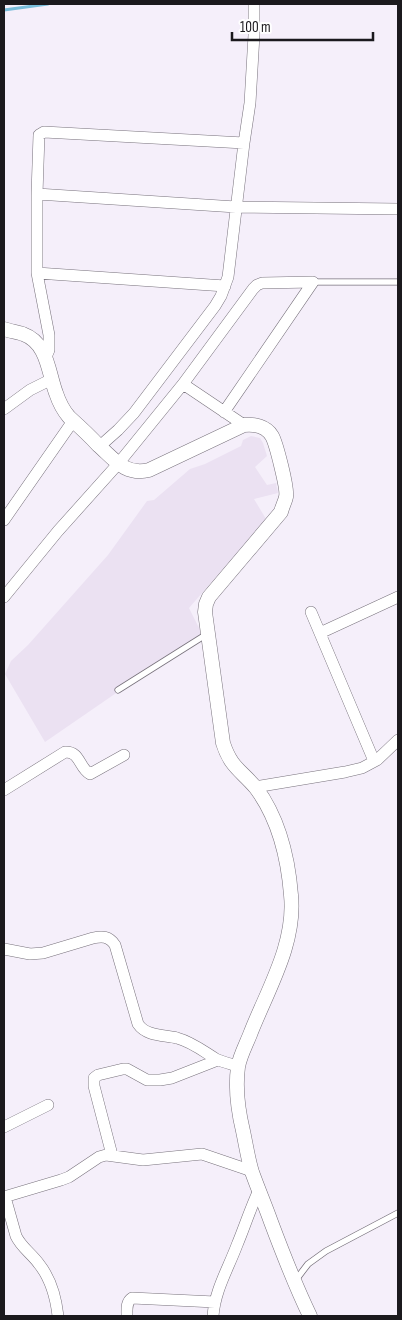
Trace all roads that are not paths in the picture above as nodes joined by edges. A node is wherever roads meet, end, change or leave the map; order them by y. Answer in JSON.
{"nodes":[{"id":1,"x":254,"y":4,"type":"edge"},
{"id":2,"x":244,"y":143,"type":"junction"},
{"id":3,"x":37,"y":194,"type":"junction"},
{"id":4,"x":236,"y":207,"type":"junction"},
{"id":5,"x":398,"y":209,"type":"edge"},
{"id":6,"x":37,"y":273,"type":"junction"},
{"id":7,"x":313,"y":282,"type":"junction"},
{"id":8,"x":398,"y":282,"type":"edge"},
{"id":9,"x":225,"y":286,"type":"junction"},
{"id":10,"x":4,"y":329,"type":"edge"},
{"id":11,"x":46,"y":357,"type":"junction"},
{"id":12,"x":52,"y":379,"type":"junction"},
{"id":13,"x":183,"y":384,"type":"junction"},
{"id":14,"x":4,"y":409,"type":"edge"},
{"id":15,"x":224,"y":412,"type":"junction"},
{"id":16,"x":73,"y":421,"type":"junction"},
{"id":17,"x":244,"y":425,"type":"junction"},
{"id":18,"x":102,"y":448,"type":"junction"},
{"id":19,"x":116,"y":462,"type":"junction"},
{"id":20,"x":4,"y":520,"type":"edge"},
{"id":21,"x":4,"y":597,"type":"edge"},
{"id":22,"x":398,"y":597,"type":"edge"},
{"id":23,"x":312,"y":612,"type":"dead end"},
{"id":24,"x":320,"y":633,"type":"junction"},
{"id":25,"x":207,"y":634,"type":"junction"},
{"id":26,"x":118,"y":690,"type":"dead end"},
{"id":27,"x":398,"y":740,"type":"edge"},
{"id":28,"x":124,"y":755,"type":"dead end"},
{"id":29,"x":374,"y":761,"type":"junction"},
{"id":30,"x":255,"y":787,"type":"junction"},
{"id":31,"x":4,"y":790,"type":"edge"},
{"id":32,"x":4,"y":949,"type":"edge"},
{"id":33,"x":218,"y":1060,"type":"junction"},
{"id":34,"x":238,"y":1066,"type":"junction"},
{"id":35,"x":48,"y":1105,"type":"dead end"},
{"id":36,"x":4,"y":1127,"type":"edge"},
{"id":37,"x":112,"y":1155,"type":"junction"},
{"id":38,"x":252,"y":1171,"type":"junction"},
{"id":39,"x":259,"y":1190,"type":"junction"},
{"id":40,"x":4,"y":1197,"type":"edge"},
{"id":41,"x":398,"y":1213,"type":"edge"},
{"id":42,"x":294,"y":1283,"type":"junction"},
{"id":43,"x":215,"y":1302,"type":"junction"},
{"id":44,"x":58,"y":1316,"type":"edge"},
{"id":45,"x":127,"y":1316,"type":"edge"},
{"id":46,"x":213,"y":1316,"type":"edge"},
{"id":47,"x":310,"y":1316,"type":"edge"}],
"edges":[{"from":1,"to":2,"type":"street"},
{"from":2,"to":3,"type":"street"},
{"from":2,"to":4,"type":"street"},
{"from":3,"to":4,"type":"street"},
{"from":3,"to":6,"type":"street"},
{"from":4,"to":5,"type":"street"},
{"from":4,"to":9,"type":"street"},
{"from":6,"to":9,"type":"street"},
{"from":6,"to":11,"type":"street"},
{"from":7,"to":8,"type":"lane"},
{"from":7,"to":13,"type":"street"},
{"from":7,"to":15,"type":"street"},
{"from":9,"to":18,"type":"street"},
{"from":10,"to":11,"type":"street"},
{"from":11,"to":12,"type":"street"},
{"from":12,"to":14,"type":"street"},
{"from":12,"to":16,"type":"street"},
{"from":13,"to":15,"type":"street"},
{"from":13,"to":19,"type":"street"},
{"from":15,"to":17,"type":"street"},
{"from":16,"to":18,"type":"street"},
{"from":16,"to":20,"type":"street"},
{"from":17,"to":19,"type":"street"},
{"from":17,"to":25,"type":"street"},
{"from":18,"to":19,"type":"street"},
{"from":19,"to":21,"type":"street"},
{"from":22,"to":24,"type":"street"},
{"from":23,"to":24,"type":"street"},
{"from":24,"to":29,"type":"street"},
{"from":25,"to":26,"type":"lane"},
{"from":25,"to":30,"type":"street"},
{"from":27,"to":29,"type":"street"},
{"from":28,"to":31,"type":"street"},
{"from":29,"to":30,"type":"street"},
{"from":30,"to":34,"type":"street"},
{"from":32,"to":33,"type":"street"},
{"from":33,"to":34,"type":"street"},
{"from":33,"to":37,"type":"street"},
{"from":34,"to":38,"type":"street"},
{"from":35,"to":36,"type":"street"},
{"from":37,"to":38,"type":"street"},
{"from":37,"to":40,"type":"street"},
{"from":38,"to":39,"type":"street"},
{"from":39,"to":42,"type":"street"},
{"from":39,"to":43,"type":"street"},
{"from":40,"to":44,"type":"street"},
{"from":41,"to":42,"type":"lane"},
{"from":42,"to":47,"type":"street"},
{"from":43,"to":45,"type":"street"},
{"from":43,"to":46,"type":"street"}]}
